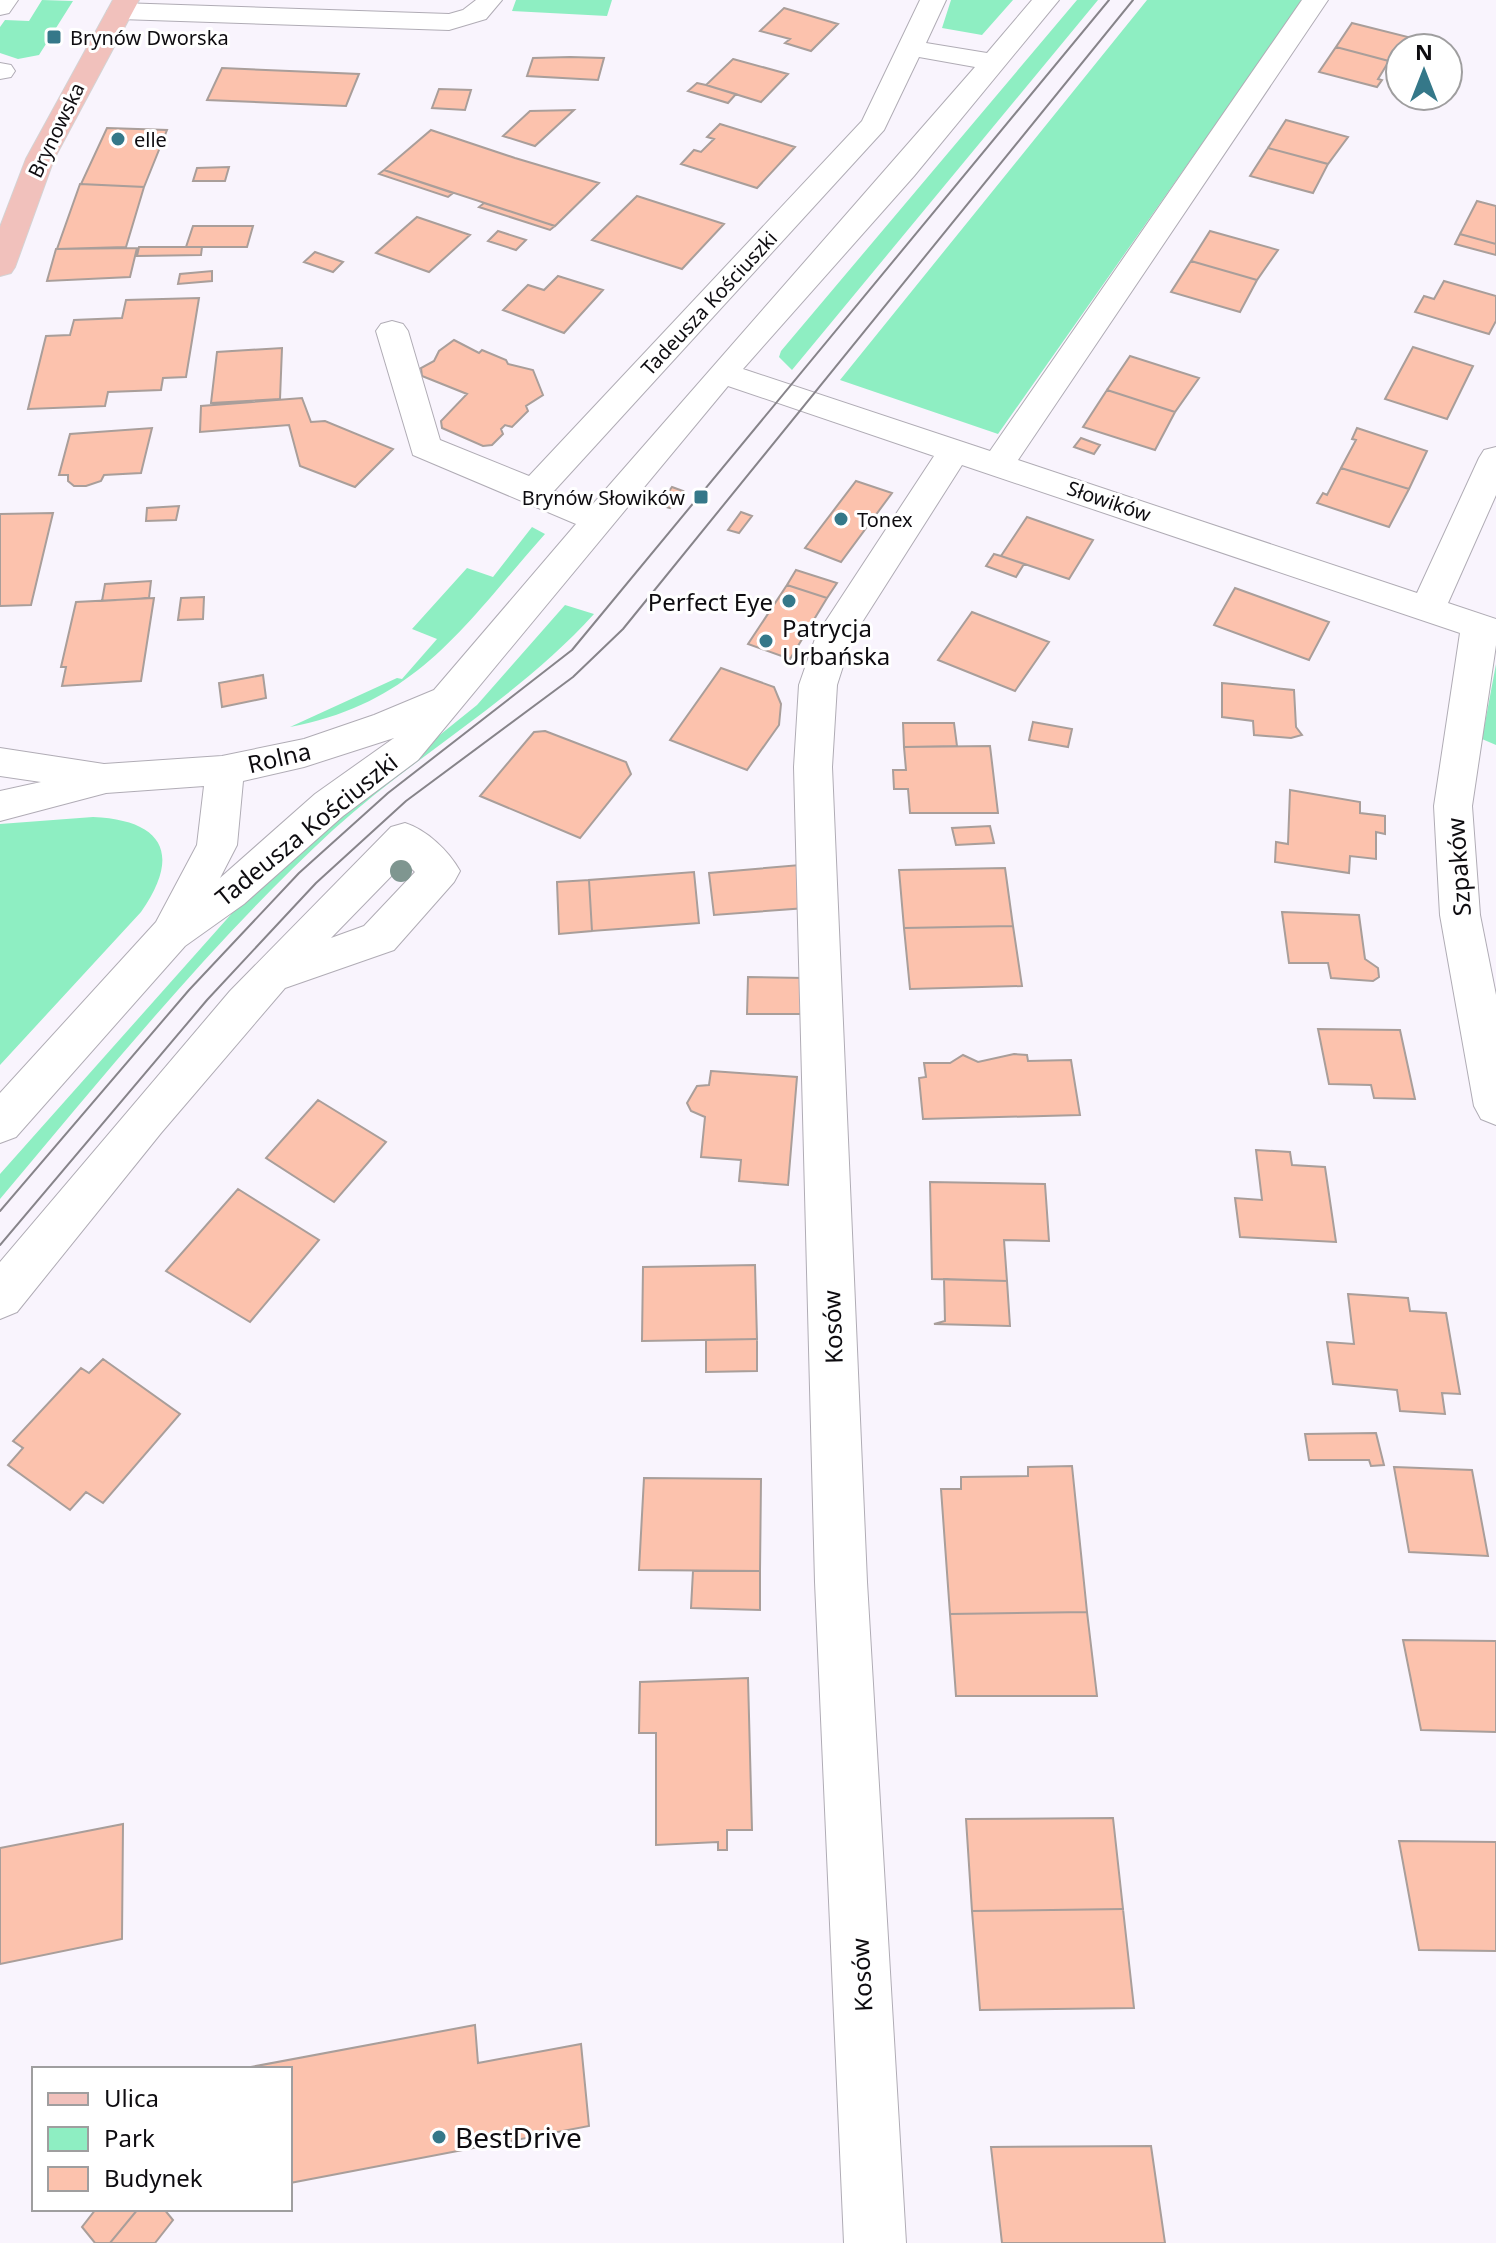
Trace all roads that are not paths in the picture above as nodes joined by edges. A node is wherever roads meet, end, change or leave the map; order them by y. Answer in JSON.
{"nodes":[{"id":1,"x":5,"y":0,"type":"edge"},
{"id":2,"x":489,"y":0,"type":"edge"},
{"id":3,"x":933,"y":0,"type":"edge"},
{"id":4,"x":1046,"y":0,"type":"edge"},
{"id":5,"x":1315,"y":0,"type":"edge"},
{"id":6,"x":123,"y":6,"type":"edge"},
{"id":7,"x":0,"y":7,"type":"edge"},
{"id":8,"x":911,"y":48,"type":"junction"},
{"id":9,"x":991,"y":62,"type":"junction"},
{"id":10,"x":0,"y":267,"type":"edge"},
{"id":11,"x":392,"y":331,"type":"dead end"},
{"id":12,"x":722,"y":373,"type":"junction"},
{"id":13,"x":976,"y":457,"type":"junction"},
{"id":14,"x":1496,"y":458,"type":"edge"},
{"id":15,"x":535,"y":491,"type":"junction"},
{"id":16,"x":599,"y":520,"type":"junction"},
{"id":17,"x":1428,"y":608,"type":"junction"},
{"id":18,"x":1487,"y":629,"type":"edge"},
{"id":19,"x":443,"y":701,"type":"junction"},
{"id":20,"x":0,"y":762,"type":"edge"},
{"id":21,"x":225,"y":769,"type":"junction"},
{"id":22,"x":107,"y":778,"type":"junction"},
{"id":23,"x":0,"y":806,"type":"edge"},
{"id":24,"x":171,"y":934,"type":"junction"},
{"id":25,"x":272,"y":975,"type":"dead end"},
{"id":26,"x":1496,"y":1106,"type":"edge"},
{"id":27,"x":0,"y":1124,"type":"edge"},
{"id":28,"x":0,"y":1297,"type":"edge"},
{"id":29,"x":875,"y":2243,"type":"edge"}],
"edges":[{"from":1,"to":7,"type":"street"},
{"from":2,"to":6,"type":"street"},
{"from":3,"to":8,"type":"street","name":"Tadeusza Kościuszki"},
{"from":4,"to":9,"type":"street","name":"Tadeusza Kościuszki"},
{"from":5,"to":13,"type":"street"},
{"from":6,"to":10,"type":"main road","name":"Brynowska"},
{"from":8,"to":9,"type":"street"},
{"from":8,"to":15,"type":"street","name":"Tadeusza Kościuszki"},
{"from":9,"to":12,"type":"street","name":"Tadeusza Kościuszki"},
{"from":11,"to":15,"type":"street"},
{"from":12,"to":13,"type":"street","name":"Słowików"},
{"from":12,"to":16,"type":"street","name":"Tadeusza Kościuszki"},
{"from":13,"to":17,"type":"street","name":"Słowików"},
{"from":13,"to":29,"type":"street","name":"Kosów"},
{"from":14,"to":17,"type":"street"},
{"from":15,"to":16,"type":"street"},
{"from":16,"to":19,"type":"street","name":"Tadeusza Kościuszki"},
{"from":17,"to":18,"type":"street","name":"Słowików"},
{"from":18,"to":26,"type":"street","name":"Szpaków"},
{"from":19,"to":21,"type":"street","name":"Rolna"},
{"from":19,"to":24,"type":"street","name":"Tadeusza Kościuszki"},
{"from":20,"to":22,"type":"street","name":"Rolna"},
{"from":21,"to":22,"type":"street","name":"Rolna"},
{"from":21,"to":24,"type":"street"},
{"from":22,"to":23,"type":"street","name":"Rolna"},
{"from":24,"to":27,"type":"street","name":"Tadeusza Kościuszki"},
{"from":25,"to":28,"type":"street"}]}
